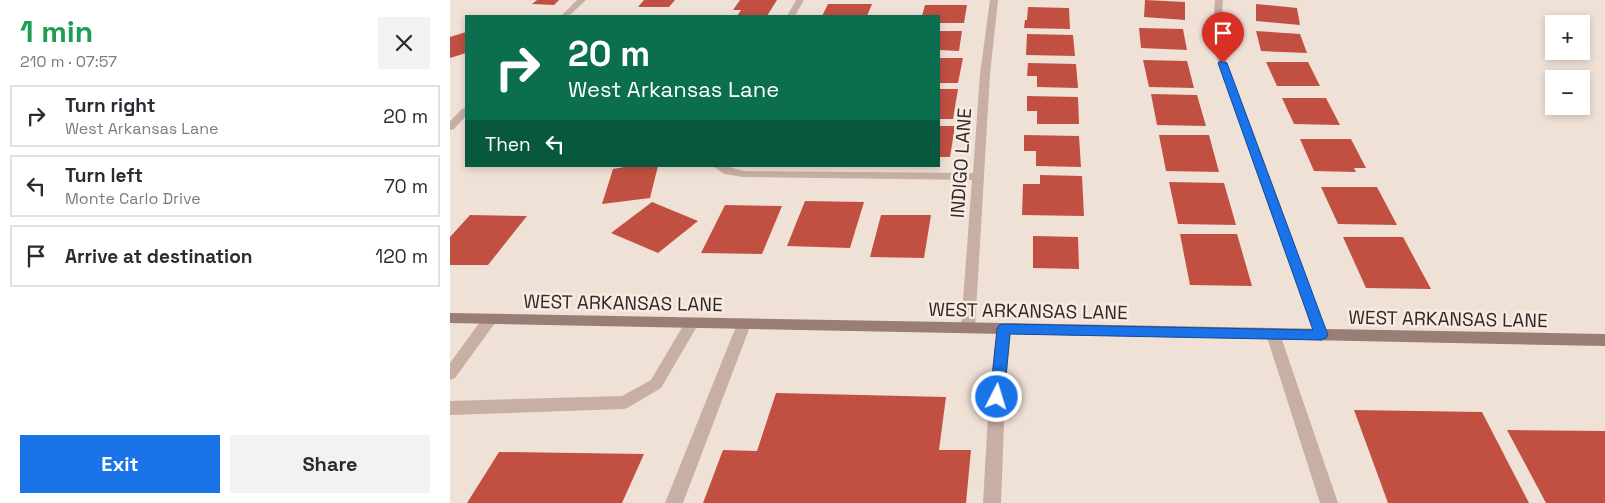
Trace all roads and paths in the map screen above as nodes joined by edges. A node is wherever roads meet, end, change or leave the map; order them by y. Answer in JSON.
{"nodes":[{"id":1,"x":582,"y":0,"type":"edge"},
{"id":2,"x":800,"y":0,"type":"edge"},
{"id":3,"x":994,"y":0,"type":"edge"},
{"id":4,"x":1219,"y":0,"type":"edge"},
{"id":5,"x":566,"y":15,"type":"edge"},
{"id":6,"x":792,"y":15,"type":"edge"},
{"id":7,"x":465,"y":112,"type":"edge"},
{"id":8,"x":450,"y":127,"type":"edge"},
{"id":9,"x":720,"y":167,"type":"edge"},
{"id":10,"x":977,"y":177,"type":"junction"},
{"id":11,"x":450,"y":318,"type":"edge"},
{"id":12,"x":490,"y":319,"type":"junction"},
{"id":13,"x":692,"y":323,"type":"junction"},
{"id":14,"x":744,"y":324,"type":"junction"},
{"id":15,"x":968,"y":328,"type":"junction"},
{"id":16,"x":1004,"y":329,"type":"junction"},
{"id":17,"x":1273,"y":334,"type":"junction"},
{"id":18,"x":1321,"y":335,"type":"junction"},
{"id":19,"x":1605,"y":340,"type":"edge"},
{"id":20,"x":450,"y":374,"type":"edge"},
{"id":21,"x":450,"y":408,"type":"edge"},
{"id":22,"x":674,"y":503,"type":"edge"},
{"id":23,"x":992,"y":503,"type":"edge"},
{"id":24,"x":1330,"y":503,"type":"edge"}],
"edges":[{"from":1,"to":5,"type":"street"},
{"from":2,"to":6,"type":"street"},
{"from":3,"to":10,"type":"street","name":"INDIGO LANE"},
{"from":4,"to":18,"type":"street"},
{"from":7,"to":8,"type":"street"},
{"from":9,"to":10,"type":"street"},
{"from":10,"to":15,"type":"street","name":"INDIGO LANE"},
{"from":11,"to":12,"type":"main road","name":"WEST ARKANSAS LANE"},
{"from":12,"to":13,"type":"main road","name":"WEST ARKANSAS LANE"},
{"from":12,"to":20,"type":"street"},
{"from":13,"to":14,"type":"main road","name":"WEST ARKANSAS LANE"},
{"from":13,"to":21,"type":"street"},
{"from":14,"to":15,"type":"main road","name":"WEST ARKANSAS LANE"},
{"from":14,"to":22,"type":"street"},
{"from":15,"to":16,"type":"main road","name":"WEST ARKANSAS LANE"},
{"from":16,"to":17,"type":"main road","name":"WEST ARKANSAS LANE"},
{"from":16,"to":23,"type":"street"},
{"from":17,"to":18,"type":"main road","name":"WEST ARKANSAS LANE"},
{"from":17,"to":24,"type":"street"},
{"from":18,"to":19,"type":"main road","name":"WEST ARKANSAS LANE"}]}
